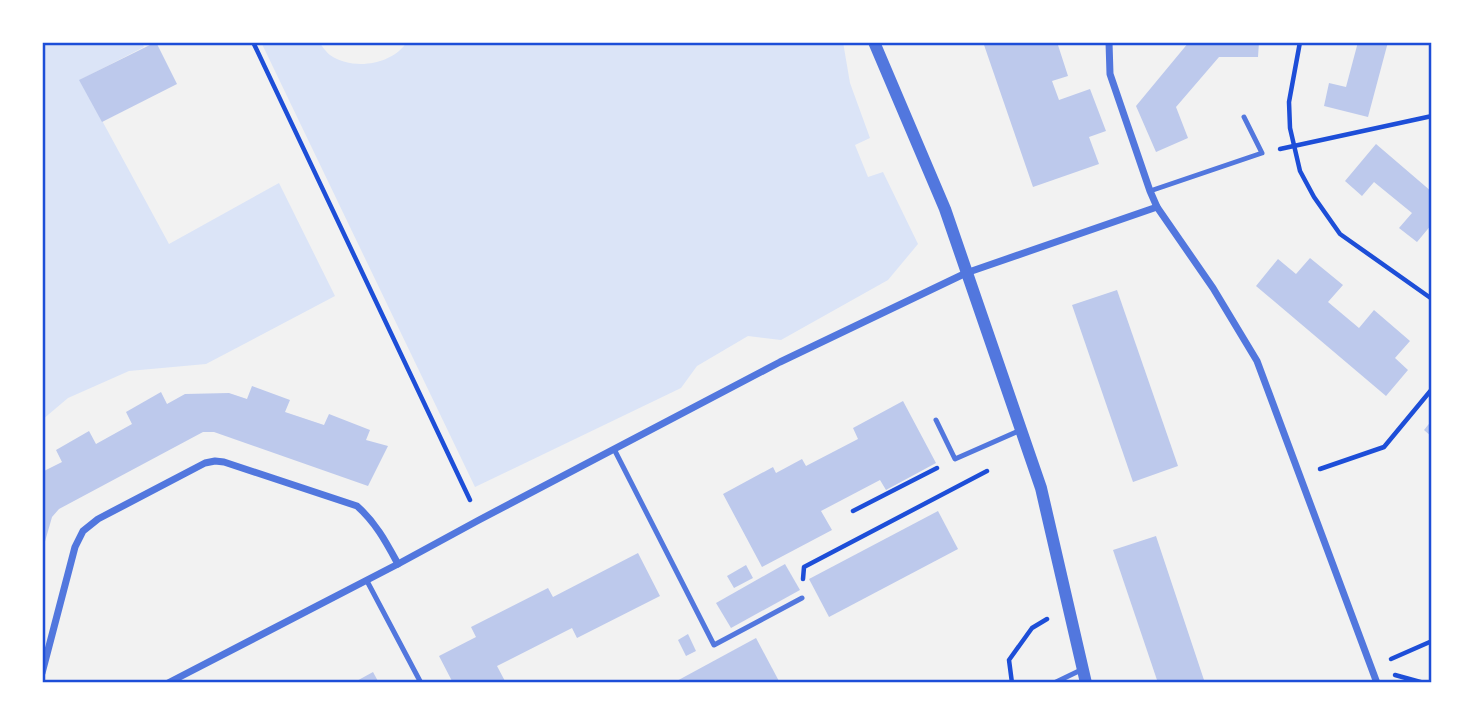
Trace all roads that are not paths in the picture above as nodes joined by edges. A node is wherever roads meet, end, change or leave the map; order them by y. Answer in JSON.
{"nodes":[{"id":1,"x":874,"y":42,"type":"edge"},
{"id":2,"x":1109,"y":42,"type":"edge"},
{"id":3,"x":1244,"y":117,"type":"dead end"},
{"id":4,"x":1150,"y":191,"type":"junction"},
{"id":5,"x":1157,"y":207,"type":"junction"},
{"id":6,"x":966,"y":273,"type":"junction"},
{"id":7,"x":936,"y":421,"type":"dead end"},
{"id":8,"x":1021,"y":430,"type":"junction"},
{"id":9,"x":614,"y":449,"type":"junction"},
{"id":10,"x":398,"y":564,"type":"junction"},
{"id":11,"x":367,"y":580,"type":"junction"},
{"id":12,"x":803,"y":598,"type":"road end"},
{"id":13,"x":1083,"y":669,"type":"junction"},
{"id":14,"x":42,"y":673,"type":"edge"},
{"id":15,"x":168,"y":683,"type":"edge"},
{"id":16,"x":421,"y":683,"type":"edge"},
{"id":17,"x":1054,"y":683,"type":"edge"},
{"id":18,"x":1086,"y":683,"type":"edge"},
{"id":19,"x":1377,"y":683,"type":"edge"}],
"edges":[{"from":1,"to":6,"type":"street"},
{"from":2,"to":4,"type":"street"},
{"from":3,"to":4,"type":"lane"},
{"from":4,"to":5,"type":"street"},
{"from":5,"to":6,"type":"street"},
{"from":5,"to":19,"type":"street"},
{"from":6,"to":8,"type":"street"},
{"from":6,"to":9,"type":"street"},
{"from":7,"to":8,"type":"lane"},
{"from":8,"to":13,"type":"street"},
{"from":9,"to":10,"type":"street"},
{"from":9,"to":12,"type":"lane"},
{"from":10,"to":11,"type":"street"},
{"from":10,"to":14,"type":"street"},
{"from":11,"to":15,"type":"street"},
{"from":11,"to":16,"type":"lane"},
{"from":13,"to":17,"type":"lane"},
{"from":13,"to":18,"type":"street"}]}
